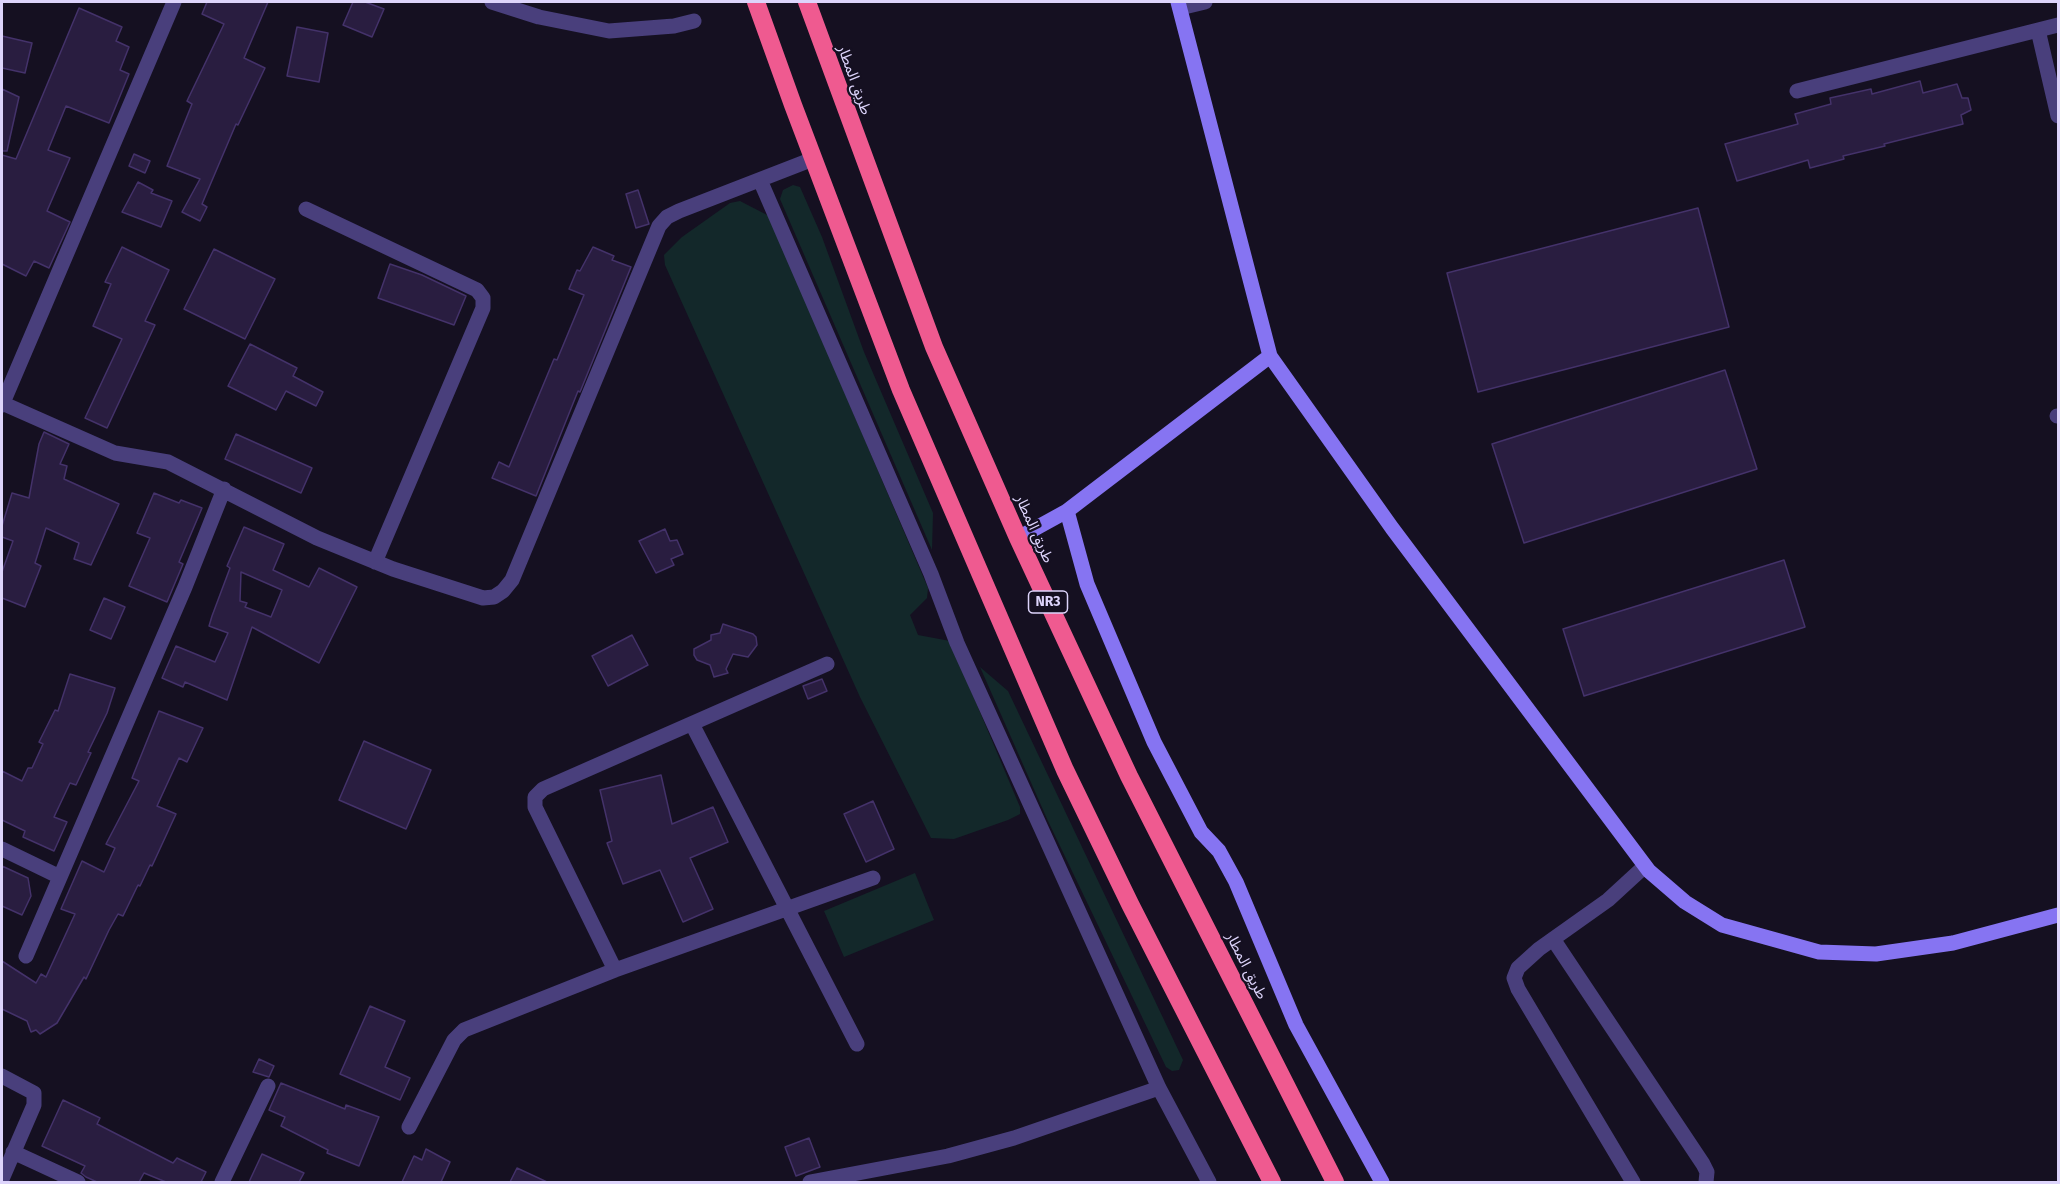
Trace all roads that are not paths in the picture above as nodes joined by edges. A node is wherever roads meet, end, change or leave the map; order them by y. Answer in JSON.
{"nodes":[{"id":1,"x":174,"y":2,"type":"edge"},
{"id":2,"x":492,"y":2,"type":"edge"},
{"id":3,"x":756,"y":2,"type":"edge"},
{"id":4,"x":807,"y":2,"type":"edge"},
{"id":5,"x":1205,"y":2,"type":"edge"},
{"id":6,"x":1179,"y":5,"type":"edge"},
{"id":7,"x":694,"y":21,"type":"dead end"},
{"id":8,"x":2058,"y":25,"type":"edge"},
{"id":9,"x":2037,"y":30,"type":"junction"},
{"id":10,"x":1797,"y":91,"type":"dead end"},
{"id":11,"x":2058,"y":116,"type":"edge"},
{"id":12,"x":813,"y":159,"type":"junction"},
{"id":13,"x":760,"y":180,"type":"junction"},
{"id":14,"x":306,"y":208,"type":"dead end"},
{"id":15,"x":1270,"y":357,"type":"junction"},
{"id":16,"x":2,"y":404,"type":"edge"},
{"id":17,"x":224,"y":489,"type":"junction"},
{"id":18,"x":1067,"y":511,"type":"junction"},
{"id":19,"x":1018,"y":537,"type":"junction"},
{"id":20,"x":375,"y":561,"type":"junction"},
{"id":21,"x":827,"y":664,"type":"dead end"},
{"id":22,"x":692,"y":724,"type":"junction"},
{"id":23,"x":2,"y":849,"type":"edge"},
{"id":24,"x":1645,"y":866,"type":"junction"},
{"id":25,"x":60,"y":877,"type":"junction"},
{"id":26,"x":873,"y":878,"type":"dead end"},
{"id":27,"x":786,"y":908,"type":"junction"},
{"id":28,"x":2058,"y":915,"type":"edge"},
{"id":29,"x":1553,"y":939,"type":"junction"},
{"id":30,"x":26,"y":956,"type":"dead end"},
{"id":31,"x":615,"y":970,"type":"junction"},
{"id":32,"x":857,"y":1044,"type":"dead end"},
{"id":33,"x":2,"y":1076,"type":"edge"},
{"id":34,"x":268,"y":1086,"type":"dead end"},
{"id":35,"x":1159,"y":1088,"type":"junction"},
{"id":36,"x":410,"y":1127,"type":"dead end"},
{"id":37,"x":14,"y":1152,"type":"junction"},
{"id":38,"x":2,"y":1179,"type":"edge"},
{"id":39,"x":78,"y":1182,"type":"edge"},
{"id":40,"x":222,"y":1182,"type":"edge"},
{"id":41,"x":810,"y":1182,"type":"edge"},
{"id":42,"x":1209,"y":1182,"type":"edge"},
{"id":43,"x":1272,"y":1182,"type":"edge"},
{"id":44,"x":1335,"y":1182,"type":"edge"},
{"id":45,"x":1383,"y":1182,"type":"edge"},
{"id":46,"x":1633,"y":1182,"type":"edge"},
{"id":47,"x":1706,"y":1182,"type":"edge"}],
"edges":[{"from":1,"to":16,"type":"street"},
{"from":2,"to":7,"type":"street"},
{"from":3,"to":12,"type":"highway"},
{"from":4,"to":19,"type":"highway","name":"طريق المطار","number":"NR3"},
{"from":5,"to":6,"type":"street"},
{"from":6,"to":15,"type":"street"},
{"from":8,"to":9,"type":"street"},
{"from":9,"to":10,"type":"street"},
{"from":9,"to":11,"type":"street"},
{"from":12,"to":13,"type":"street"},
{"from":12,"to":43,"type":"highway"},
{"from":13,"to":20,"type":"street"},
{"from":13,"to":35,"type":"street"},
{"from":14,"to":20,"type":"street"},
{"from":15,"to":18,"type":"street"},
{"from":15,"to":24,"type":"street"},
{"from":16,"to":17,"type":"street"},
{"from":17,"to":20,"type":"street"},
{"from":17,"to":25,"type":"street"},
{"from":18,"to":19,"type":"street"},
{"from":18,"to":45,"type":"street"},
{"from":19,"to":44,"type":"highway","name":"طريق المطار","number":"NR3"},
{"from":21,"to":22,"type":"street"},
{"from":22,"to":27,"type":"street"},
{"from":22,"to":31,"type":"street"},
{"from":23,"to":25,"type":"street"},
{"from":24,"to":28,"type":"street"},
{"from":24,"to":29,"type":"street"},
{"from":25,"to":30,"type":"street"},
{"from":26,"to":27,"type":"street"},
{"from":27,"to":31,"type":"street"},
{"from":27,"to":32,"type":"street"},
{"from":29,"to":46,"type":"street"},
{"from":29,"to":47,"type":"street"},
{"from":31,"to":36,"type":"street"},
{"from":33,"to":37,"type":"street"},
{"from":34,"to":40,"type":"street"},
{"from":35,"to":41,"type":"street"},
{"from":35,"to":42,"type":"street"},
{"from":37,"to":38,"type":"street"},
{"from":37,"to":39,"type":"street"}]}
